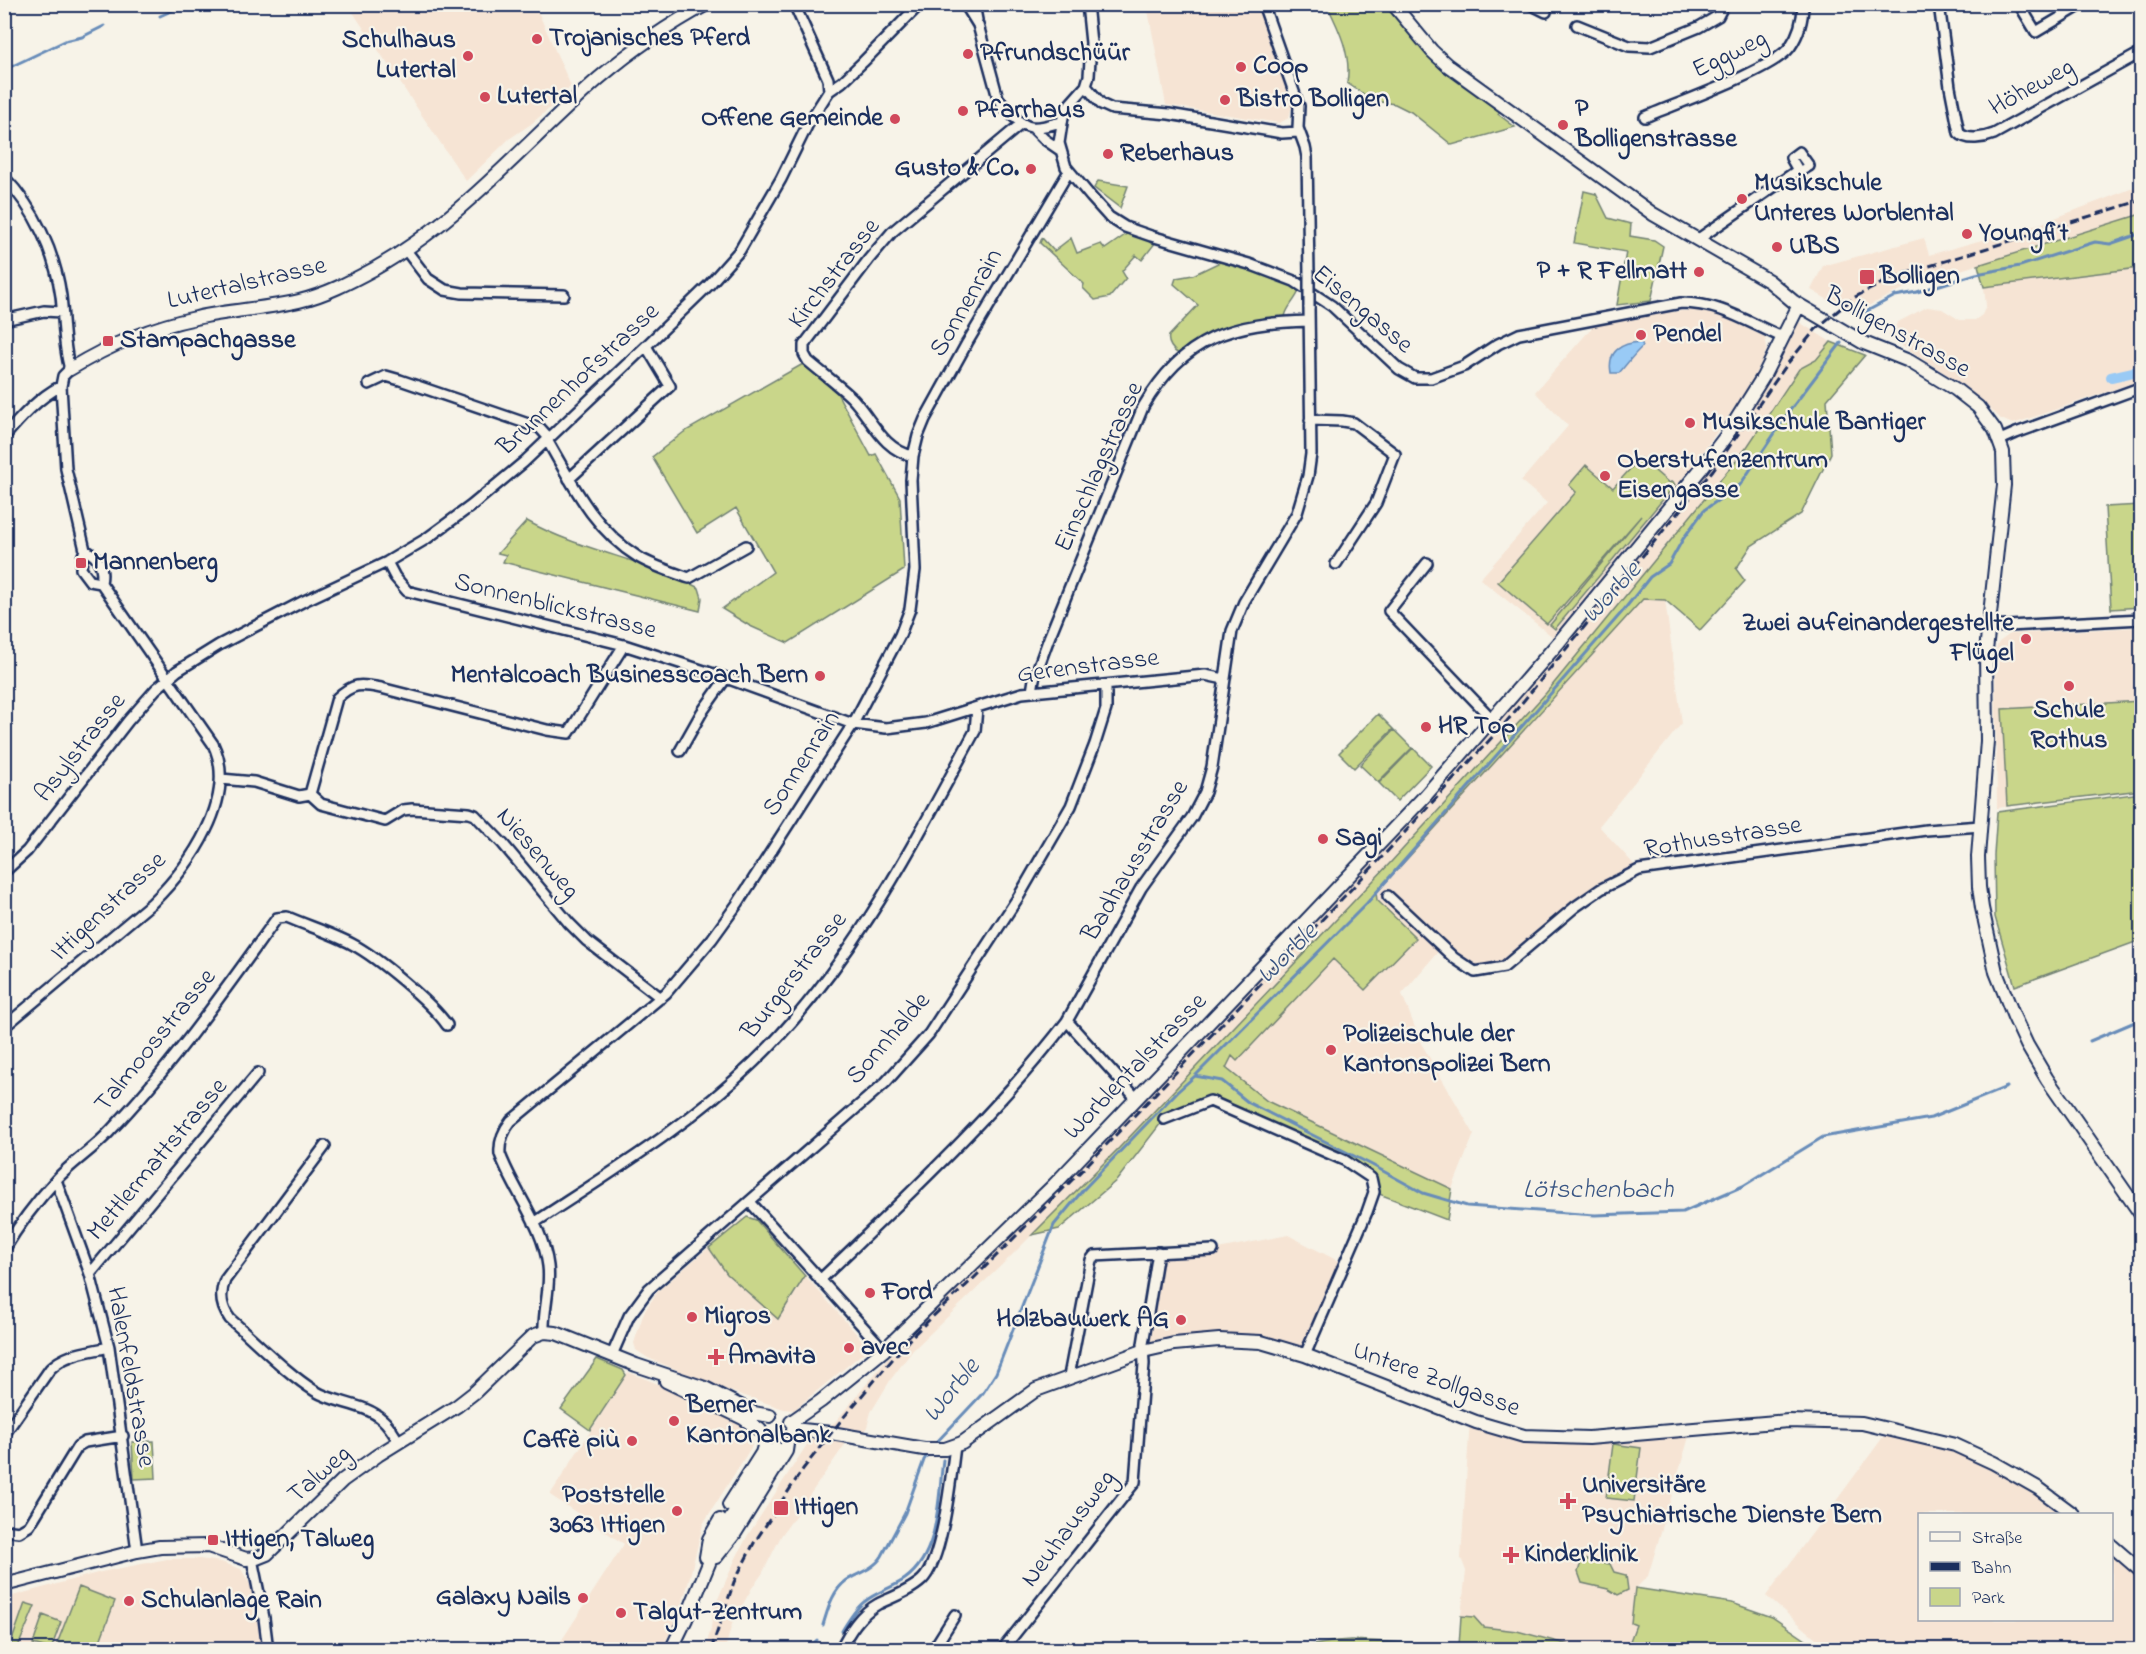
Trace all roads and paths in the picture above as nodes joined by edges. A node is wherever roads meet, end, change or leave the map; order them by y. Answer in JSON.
{"nodes":[{"id":1,"x":707,"y":4,"type":"edge"},
{"id":2,"x":794,"y":4,"type":"edge"},
{"id":3,"x":920,"y":4,"type":"edge"},
{"id":4,"x":965,"y":4,"type":"edge"},
{"id":5,"x":974,"y":4,"type":"edge"},
{"id":6,"x":1087,"y":4,"type":"edge"},
{"id":7,"x":1263,"y":4,"type":"edge"},
{"id":8,"x":1393,"y":4,"type":"edge"},
{"id":9,"x":1530,"y":4,"type":"edge"},
{"id":10,"x":1724,"y":4,"type":"edge"},
{"id":11,"x":1803,"y":4,"type":"edge"},
{"id":12,"x":1939,"y":4,"type":"edge"},
{"id":13,"x":2019,"y":4,"type":"edge"},
{"id":14,"x":2083,"y":4,"type":"edge"},
{"id":15,"x":1546,"y":12,"type":"dead end"},
{"id":16,"x":1577,"y":24,"type":"dead end"},
{"id":17,"x":978,"y":26,"type":"junction"},
{"id":18,"x":2142,"y":52,"type":"edge"},
{"id":19,"x":1086,"y":86,"type":"junction"},
{"id":20,"x":829,"y":91,"type":"junction"},
{"id":21,"x":1645,"y":117,"type":"dead end"},
{"id":22,"x":1061,"y":122,"type":"junction"},
{"id":23,"x":1021,"y":124,"type":"junction"},
{"id":24,"x":1034,"y":129,"type":"junction"},
{"id":25,"x":1298,"y":132,"type":"junction"},
{"id":26,"x":1060,"y":150,"type":"junction"},
{"id":27,"x":1798,"y":170,"type":"dead end"},
{"id":28,"x":1069,"y":171,"type":"junction"},
{"id":29,"x":4,"y":177,"type":"edge"},
{"id":30,"x":1697,"y":240,"type":"junction"},
{"id":31,"x":405,"y":249,"type":"junction"},
{"id":32,"x":564,"y":295,"type":"dead end"},
{"id":33,"x":1799,"y":305,"type":"junction"},
{"id":34,"x":62,"y":312,"type":"junction"},
{"id":35,"x":4,"y":320,"type":"edge"},
{"id":36,"x":1309,"y":321,"type":"junction"},
{"id":37,"x":1782,"y":337,"type":"junction"},
{"id":38,"x":646,"y":346,"type":"junction"},
{"id":39,"x":70,"y":369,"type":"junction"},
{"id":40,"x":369,"y":384,"type":"dead end"},
{"id":41,"x":61,"y":386,"type":"junction"},
{"id":42,"x":2142,"y":387,"type":"edge"},
{"id":43,"x":1310,"y":420,"type":"junction"},
{"id":44,"x":4,"y":437,"type":"edge"},
{"id":45,"x":548,"y":439,"type":"junction"},
{"id":46,"x":2000,"y":440,"type":"junction"},
{"id":47,"x":913,"y":456,"type":"junction"},
{"id":48,"x":569,"y":479,"type":"junction"},
{"id":49,"x":746,"y":546,"type":"dead end"},
{"id":50,"x":85,"y":550,"type":"junction"},
{"id":51,"x":387,"y":562,"type":"junction"},
{"id":52,"x":1427,"y":563,"type":"dead end"},
{"id":53,"x":1336,"y":564,"type":"dead end"},
{"id":54,"x":101,"y":583,"type":"junction"},
{"id":55,"x":2142,"y":619,"type":"edge"},
{"id":56,"x":1989,"y":627,"type":"junction"},
{"id":57,"x":624,"y":645,"type":"junction"},
{"id":58,"x":726,"y":678,"type":"junction"},
{"id":59,"x":168,"y":679,"type":"junction"},
{"id":60,"x":1224,"y":679,"type":"junction"},
{"id":61,"x":1106,"y":686,"type":"junction"},
{"id":62,"x":1032,"y":692,"type":"junction"},
{"id":63,"x":977,"y":708,"type":"junction"},
{"id":64,"x":1493,"y":720,"type":"junction"},
{"id":65,"x":853,"y":724,"type":"junction"},
{"id":66,"x":680,"y":750,"type":"dead end"},
{"id":67,"x":221,"y":779,"type":"junction"},
{"id":68,"x":310,"y":794,"type":"junction"},
{"id":69,"x":1981,"y":826,"type":"junction"},
{"id":70,"x":4,"y":872,"type":"edge"},
{"id":71,"x":1388,"y":896,"type":"dead end"},
{"id":72,"x":661,"y":998,"type":"junction"},
{"id":73,"x":1067,"y":1021,"type":"junction"},
{"id":74,"x":447,"y":1025,"type":"dead end"},
{"id":75,"x":4,"y":1027,"type":"edge"},
{"id":76,"x":258,"y":1073,"type":"dead end"},
{"id":77,"x":1137,"y":1099,"type":"junction"},
{"id":78,"x":1164,"y":1119,"type":"dead end"},
{"id":79,"x":324,"y":1146,"type":"dead end"},
{"id":80,"x":56,"y":1180,"type":"junction"},
{"id":81,"x":750,"y":1202,"type":"junction"},
{"id":82,"x":2142,"y":1216,"type":"edge"},
{"id":83,"x":534,"y":1223,"type":"junction"},
{"id":84,"x":4,"y":1250,"type":"edge"},
{"id":85,"x":1213,"y":1250,"type":"dead end"},
{"id":86,"x":1158,"y":1252,"type":"junction"},
{"id":87,"x":90,"y":1274,"type":"junction"},
{"id":88,"x":820,"y":1280,"type":"junction"},
{"id":89,"x":544,"y":1332,"type":"junction"},
{"id":90,"x":109,"y":1347,"type":"junction"},
{"id":91,"x":884,"y":1350,"type":"junction"},
{"id":92,"x":1143,"y":1351,"type":"junction"},
{"id":93,"x":612,"y":1355,"type":"junction"},
{"id":94,"x":1305,"y":1355,"type":"junction"},
{"id":95,"x":636,"y":1365,"type":"junction"},
{"id":96,"x":1069,"y":1376,"type":"junction"},
{"id":97,"x":770,"y":1416,"type":"junction"},
{"id":98,"x":792,"y":1426,"type":"junction"},
{"id":99,"x":760,"y":1430,"type":"junction"},
{"id":100,"x":4,"y":1435,"type":"edge"},
{"id":101,"x":123,"y":1436,"type":"junction"},
{"id":102,"x":399,"y":1442,"type":"junction"},
{"id":103,"x":776,"y":1445,"type":"junction"},
{"id":104,"x":950,"y":1447,"type":"junction"},
{"id":105,"x":2070,"y":1513,"type":"edge"},
{"id":106,"x":4,"y":1530,"type":"edge"},
{"id":107,"x":2113,"y":1547,"type":"edge"},
{"id":108,"x":137,"y":1551,"type":"junction"},
{"id":109,"x":252,"y":1559,"type":"junction"},
{"id":110,"x":2142,"y":1572,"type":"edge"},
{"id":111,"x":4,"y":1585,"type":"edge"},
{"id":112,"x":955,"y":1615,"type":"dead end"},
{"id":113,"x":268,"y":1650,"type":"edge"},
{"id":114,"x":670,"y":1650,"type":"edge"},
{"id":115,"x":840,"y":1650,"type":"edge"},
{"id":116,"x":933,"y":1650,"type":"edge"},
{"id":117,"x":1002,"y":1650,"type":"edge"}],
"edges":[{"from":1,"to":31,"type":"main road","name":"Lutertalstrasse"},
{"from":2,"to":20,"type":"street"},
{"from":3,"to":20,"type":"street","name":"Brunnenhofstrasse"},
{"from":4,"to":17,"type":"street"},
{"from":5,"to":17,"type":"street"},
{"from":6,"to":19,"type":"street"},
{"from":7,"to":25,"type":"street","name":"Badhausstrasse"},
{"from":8,"to":30,"type":"main road","name":"Bolligenstrasse"},
{"from":9,"to":15,"type":"street"},
{"from":10,"to":16,"type":"street","name":"Eggweg"},
{"from":11,"to":21,"type":"street","name":"Eggweg"},
{"from":12,"to":18,"type":"street","name":"Höheweg"},
{"from":13,"to":14,"type":"street"},
{"from":17,"to":23,"type":"street"},
{"from":19,"to":22,"type":"street"},
{"from":19,"to":25,"type":"street"},
{"from":20,"to":38,"type":"street","name":"Brunnenhofstrasse"},
{"from":22,"to":24,"type":"street"},
{"from":22,"to":26,"type":"street"},
{"from":23,"to":24,"type":"street"},
{"from":23,"to":47,"type":"street","name":"Kirchstrasse"},
{"from":24,"to":26,"type":"street"},
{"from":25,"to":36,"type":"street","name":"Badhausstrasse","bridge":true},
{"from":26,"to":28,"type":"street"},
{"from":27,"to":30,"type":"street"},
{"from":28,"to":37,"type":"street","name":"Eisengasse"},
{"from":28,"to":47,"type":"street","name":"Sonnenrain"},
{"from":29,"to":34,"type":"street"},
{"from":30,"to":33,"type":"main road","name":"Bolligenstrasse"},
{"from":31,"to":32,"type":"street"},
{"from":31,"to":39,"type":"main road","name":"Lutertalstrasse"},
{"from":33,"to":37,"type":"main road","name":"Worblentalstrasse"},
{"from":33,"to":46,"type":"main road","name":"Bolligenstrasse"},
{"from":34,"to":35,"type":"street"},
{"from":34,"to":39,"type":"street"},
{"from":36,"to":43,"type":"street","name":"Badhausstrasse"},
{"from":36,"to":62,"type":"street","name":"Einschlagstrasse"},
{"from":37,"to":64,"type":"main road","name":"Worblentalstrasse"},
{"from":38,"to":45,"type":"street","name":"Brunnenhofstrasse"},
{"from":38,"to":48,"type":"street"},
{"from":39,"to":41,"type":"street"},
{"from":40,"to":45,"type":"street"},
{"from":41,"to":44,"type":"street"},
{"from":41,"to":50,"type":"street","name":"Ittigenstrasse"},
{"from":42,"to":46,"type":"street"},
{"from":43,"to":53,"type":"street"},
{"from":43,"to":60,"type":"street","name":"Badhausstrasse"},
{"from":45,"to":48,"type":"street"},
{"from":45,"to":51,"type":"street","name":"Brunnenhofstrasse"},
{"from":46,"to":56,"type":"main road","name":"Bolligenstrasse"},
{"from":47,"to":65,"type":"street","name":"Sonnenrain"},
{"from":48,"to":49,"type":"street"},
{"from":50,"to":54,"type":"street","name":"Ittigenstrasse"},
{"from":50,"to":54,"type":"street","name":"Ittigenstrasse"},
{"from":51,"to":57,"type":"street","name":"Sonnenblickstrasse"},
{"from":51,"to":59,"type":"street","name":"Brunnenhofstrasse"},
{"from":52,"to":64,"type":"street"},
{"from":54,"to":59,"type":"street","name":"Ittigenstrasse"},
{"from":55,"to":56,"type":"street"},
{"from":56,"to":69,"type":"main road","name":"Bolligenstrasse"},
{"from":57,"to":58,"type":"street","name":"Sonnenblickstrasse"},
{"from":57,"to":68,"type":"street"},
{"from":58,"to":65,"type":"street","name":"Sonnenblickstrasse"},
{"from":58,"to":66,"type":"street"},
{"from":59,"to":67,"type":"street","name":"Ittigenstrasse"},
{"from":59,"to":70,"type":"street","name":"Asylstrasse"},
{"from":60,"to":61,"type":"street","name":"Gerenstrasse"},
{"from":60,"to":73,"type":"street","name":"Badhausstrasse"},
{"from":61,"to":62,"type":"street","name":"Gerenstrasse"},
{"from":61,"to":81,"type":"street","name":"Sonnhalde"},
{"from":62,"to":63,"type":"street","name":"Gerenstrasse"},
{"from":63,"to":65,"type":"street","name":"Gerenstrasse"},
{"from":63,"to":83,"type":"street","name":"Burgerstrasse"},
{"from":64,"to":77,"type":"main road","name":"Worblentalstrasse"},
{"from":65,"to":72,"type":"street","name":"Sonnenrain"},
{"from":67,"to":68,"type":"street","name":"Niesenweg"},
{"from":67,"to":75,"type":"street","name":"Ittigenstrasse"},
{"from":68,"to":72,"type":"street","name":"Niesenweg"},
{"from":69,"to":71,"type":"street","name":"Rothusstrasse"},
{"from":69,"to":82,"type":"main road","name":"Bolligenstrasse"},
{"from":72,"to":83,"type":"street","name":"Sonnenrain"},
{"from":73,"to":77,"type":"street"},
{"from":73,"to":88,"type":"street","name":"Badhausstrasse"},
{"from":74,"to":80,"type":"street","name":"Talmoosstrasse"},
{"from":76,"to":87,"type":"street","name":"Mettlermattstrasse"},
{"from":77,"to":91,"type":"main road","name":"Worblentalstrasse"},
{"from":78,"to":94,"type":"street"},
{"from":79,"to":102,"type":"street"},
{"from":80,"to":84,"type":"street","name":"Talmoosstrasse"},
{"from":80,"to":87,"type":"street","name":"Halenfeldstrasse"},
{"from":81,"to":88,"type":"street"},
{"from":81,"to":93,"type":"street","name":"Sonnhalde"},
{"from":83,"to":89,"type":"street","name":"Sonnenrain"},
{"from":85,"to":86,"type":"street"},
{"from":86,"to":92,"type":"street","name":"Neuhausweg"},
{"from":86,"to":96,"type":"street"},
{"from":87,"to":90,"type":"street","name":"Halenfeldstrasse"},
{"from":88,"to":91,"type":"street"},
{"from":89,"to":93,"type":"main road"},
{"from":89,"to":102,"type":"main road","name":"Talweg"},
{"from":90,"to":100,"type":"street"},
{"from":90,"to":101,"type":"street","name":"Halenfeldstrasse"},
{"from":91,"to":98,"type":"main road","name":"Worblentalstrasse"},
{"from":92,"to":94,"type":"main road","name":"Untere Zollgasse"},
{"from":92,"to":96,"type":"main road","name":"Untere Zollgasse"},
{"from":92,"to":117,"type":"street","name":"Neuhausweg"},
{"from":93,"to":95,"type":"main road"},
{"from":94,"to":105,"type":"main road","name":"Untere Zollgasse"},
{"from":95,"to":97,"type":"main road"},
{"from":95,"to":99,"type":"main road"},
{"from":96,"to":104,"type":"main road","name":"Untere Zollgasse"},
{"from":97,"to":98,"type":"main road"},
{"from":97,"to":99,"type":"main road"},
{"from":98,"to":103,"type":"main road"},
{"from":98,"to":104,"type":"main road"},
{"from":99,"to":103,"type":"main road"},
{"from":101,"to":106,"type":"street"},
{"from":101,"to":108,"type":"street","name":"Halenfeldstrasse"},
{"from":102,"to":109,"type":"main road","name":"Talweg"},
{"from":103,"to":114,"type":"main road"},
{"from":104,"to":115,"type":"street"},
{"from":107,"to":110,"type":"main road"},
{"from":108,"to":109,"type":"main road"},
{"from":108,"to":111,"type":"main road"},
{"from":109,"to":113,"type":"street"},
{"from":112,"to":116,"type":"street"}]}
